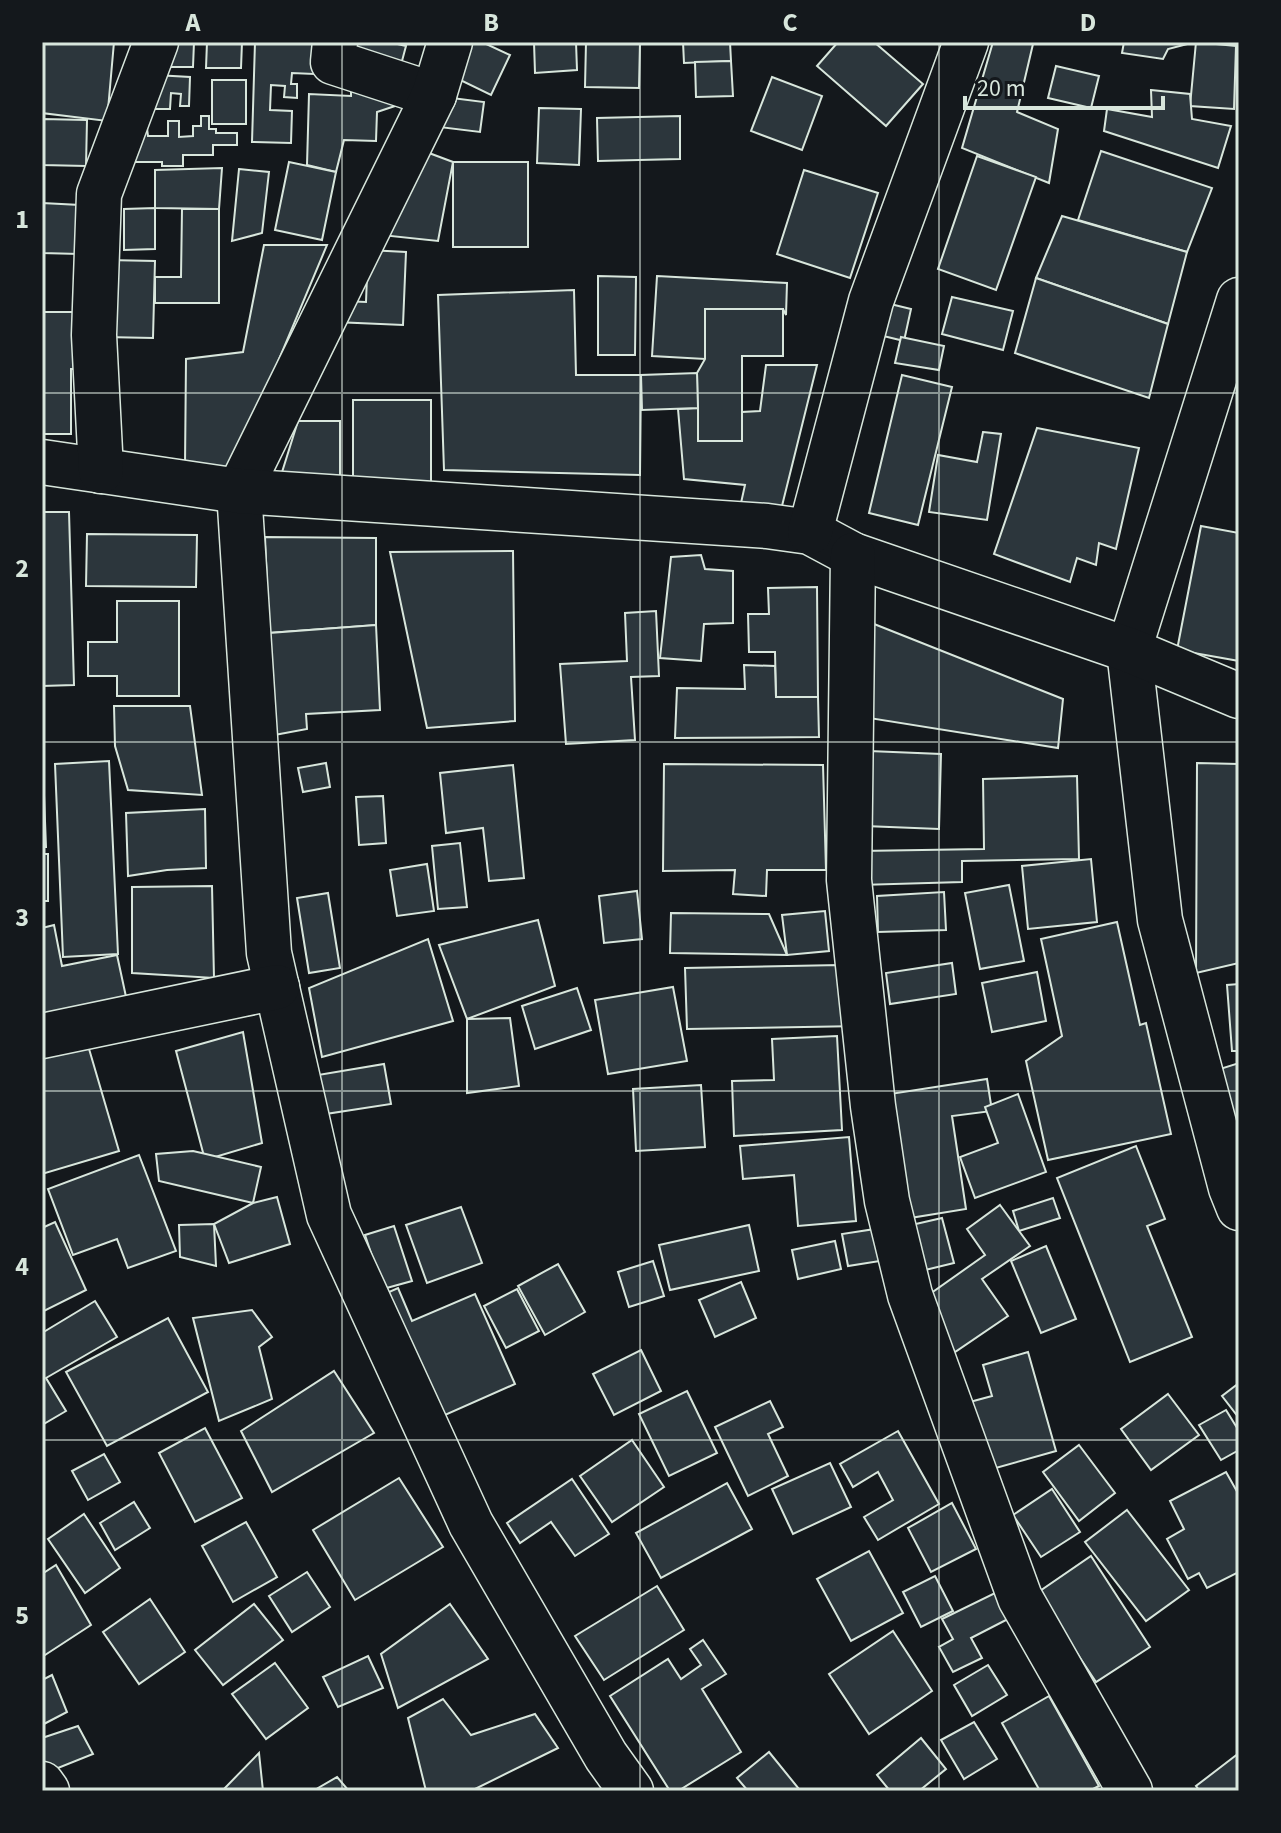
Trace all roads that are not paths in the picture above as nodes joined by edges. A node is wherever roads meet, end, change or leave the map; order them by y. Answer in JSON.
{"nodes":[{"id":1,"x":156,"y":42,"type":"edge"},
{"id":2,"x":335,"y":42,"type":"edge"},
{"id":3,"x":450,"y":42,"type":"edge"},
{"id":4,"x":966,"y":42,"type":"edge"},
{"id":5,"x":434,"y":95,"type":"junction"},
{"id":6,"x":1239,"y":300,"type":"edge"},
{"id":7,"x":42,"y":462,"type":"edge"},
{"id":8,"x":101,"y":471,"type":"junction"},
{"id":9,"x":239,"y":491,"type":"junction"},
{"id":10,"x":810,"y":532,"type":"junction"},
{"id":11,"x":853,"y":555,"type":"junction"},
{"id":12,"x":1129,"y":650,"type":"junction"},
{"id":13,"x":1239,"y":696,"type":"edge"},
{"id":14,"x":277,"y":987,"type":"junction"},
{"id":15,"x":42,"y":1036,"type":"edge"},
{"id":16,"x":1239,"y":1208,"type":"edge"},
{"id":17,"x":42,"y":1784,"type":"edge"},
{"id":18,"x":47,"y":1791,"type":"edge"},
{"id":19,"x":631,"y":1791,"type":"edge"},
{"id":20,"x":1130,"y":1791,"type":"edge"}],
"edges":[{"from":1,"to":8,"type":"street"},
{"from":2,"to":5,"type":"street"},
{"from":3,"to":5,"type":"street"},
{"from":4,"to":10,"type":"street"},
{"from":5,"to":9,"type":"street"},
{"from":6,"to":12,"type":"street"},
{"from":7,"to":8,"type":"street"},
{"from":8,"to":9,"type":"street"},
{"from":9,"to":10,"type":"street"},
{"from":9,"to":14,"type":"street"},
{"from":10,"to":11,"type":"street"},
{"from":11,"to":12,"type":"street"},
{"from":11,"to":20,"type":"street"},
{"from":12,"to":13,"type":"street"},
{"from":12,"to":16,"type":"street"},
{"from":14,"to":15,"type":"street"},
{"from":14,"to":19,"type":"street"},
{"from":17,"to":18,"type":"street"}]}
